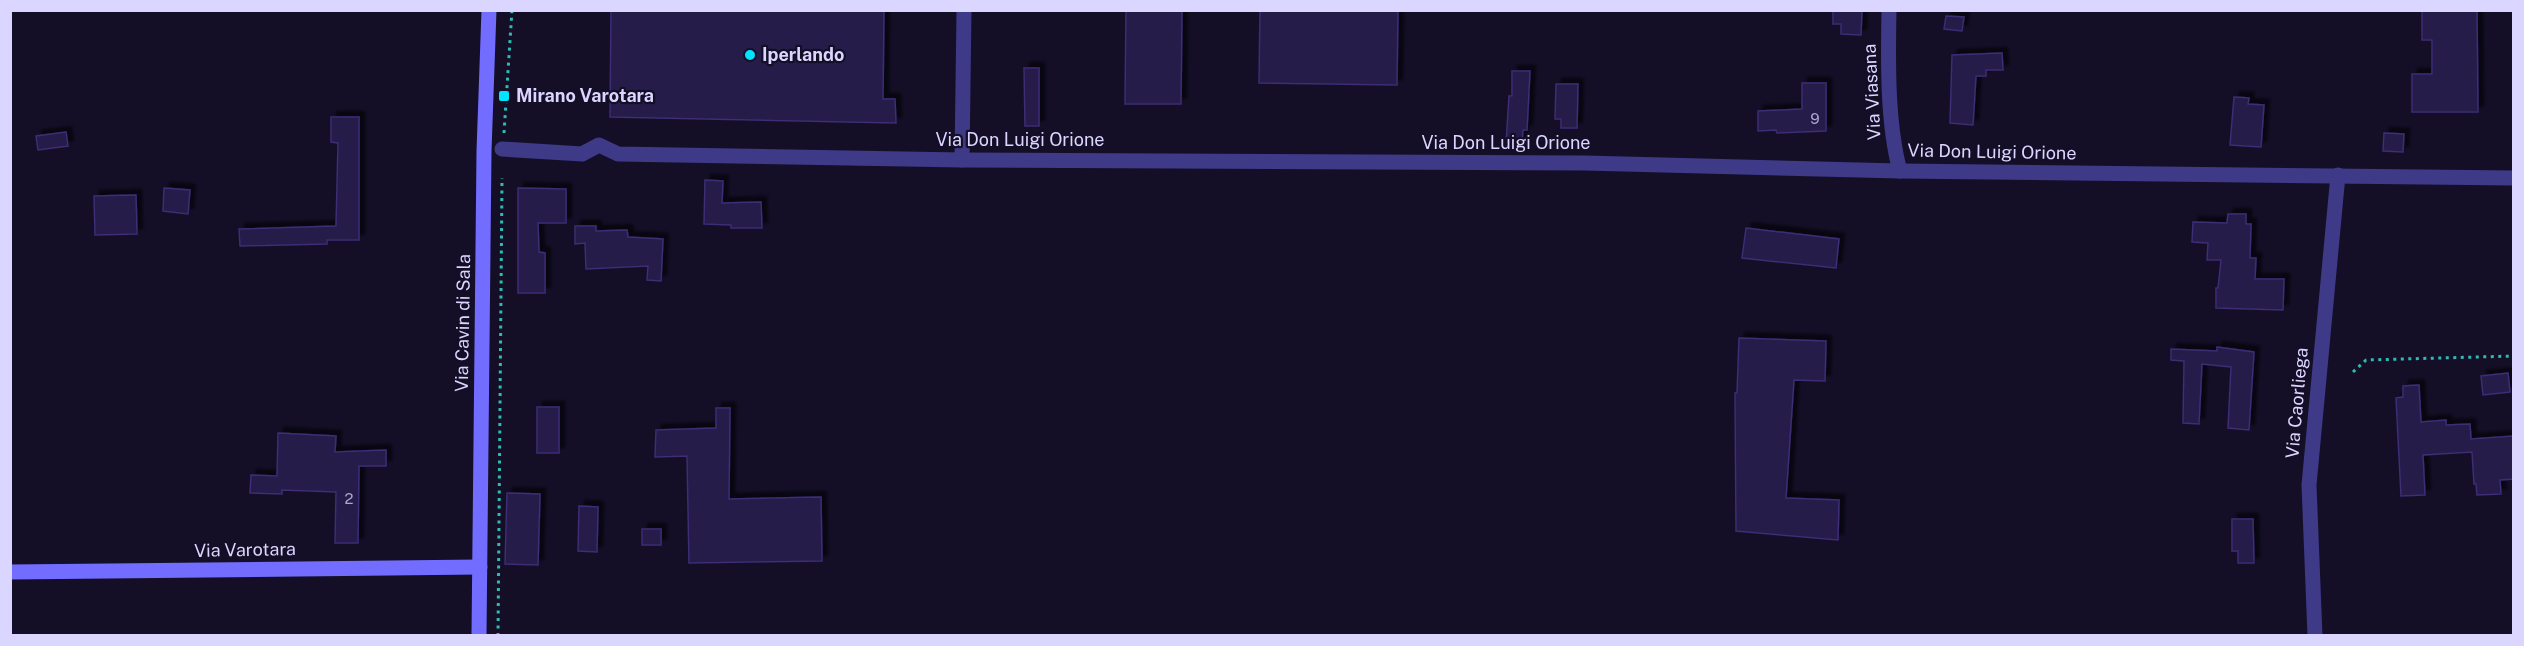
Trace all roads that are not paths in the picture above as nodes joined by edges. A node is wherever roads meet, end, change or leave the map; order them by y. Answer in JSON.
{"nodes":[{"id":1,"x":489,"y":10,"type":"edge"},
{"id":2,"x":964,"y":10,"type":"edge"},
{"id":3,"x":1889,"y":10,"type":"edge"},
{"id":4,"x":502,"y":149,"type":"road end"},
{"id":5,"x":962,"y":160,"type":"junction"},
{"id":6,"x":1900,"y":171,"type":"junction"},
{"id":7,"x":2338,"y":175,"type":"junction"},
{"id":8,"x":2514,"y":178,"type":"edge"},
{"id":9,"x":480,"y":567,"type":"junction"},
{"id":10,"x":10,"y":572,"type":"edge"},
{"id":11,"x":478,"y":636,"type":"edge"},
{"id":12,"x":2315,"y":636,"type":"edge"}],
"edges":[{"from":1,"to":9,"type":"main road","name":"Via Cavin di Sala"},
{"from":2,"to":5,"type":"street"},
{"from":3,"to":6,"type":"street","name":"Via Viasana"},
{"from":4,"to":5,"type":"street","name":"Via Don Luigi Orione"},
{"from":5,"to":6,"type":"street","name":"Via Don Luigi Orione"},
{"from":6,"to":7,"type":"street","name":"Via Don Luigi Orione"},
{"from":7,"to":8,"type":"street","name":"Via Don Luigi Orione"},
{"from":7,"to":12,"type":"street","name":"Via Caorliega"},
{"from":9,"to":10,"type":"main road","name":"Via Varotara"},
{"from":9,"to":11,"type":"main road","name":"Via Cavin di Sala"}]}
